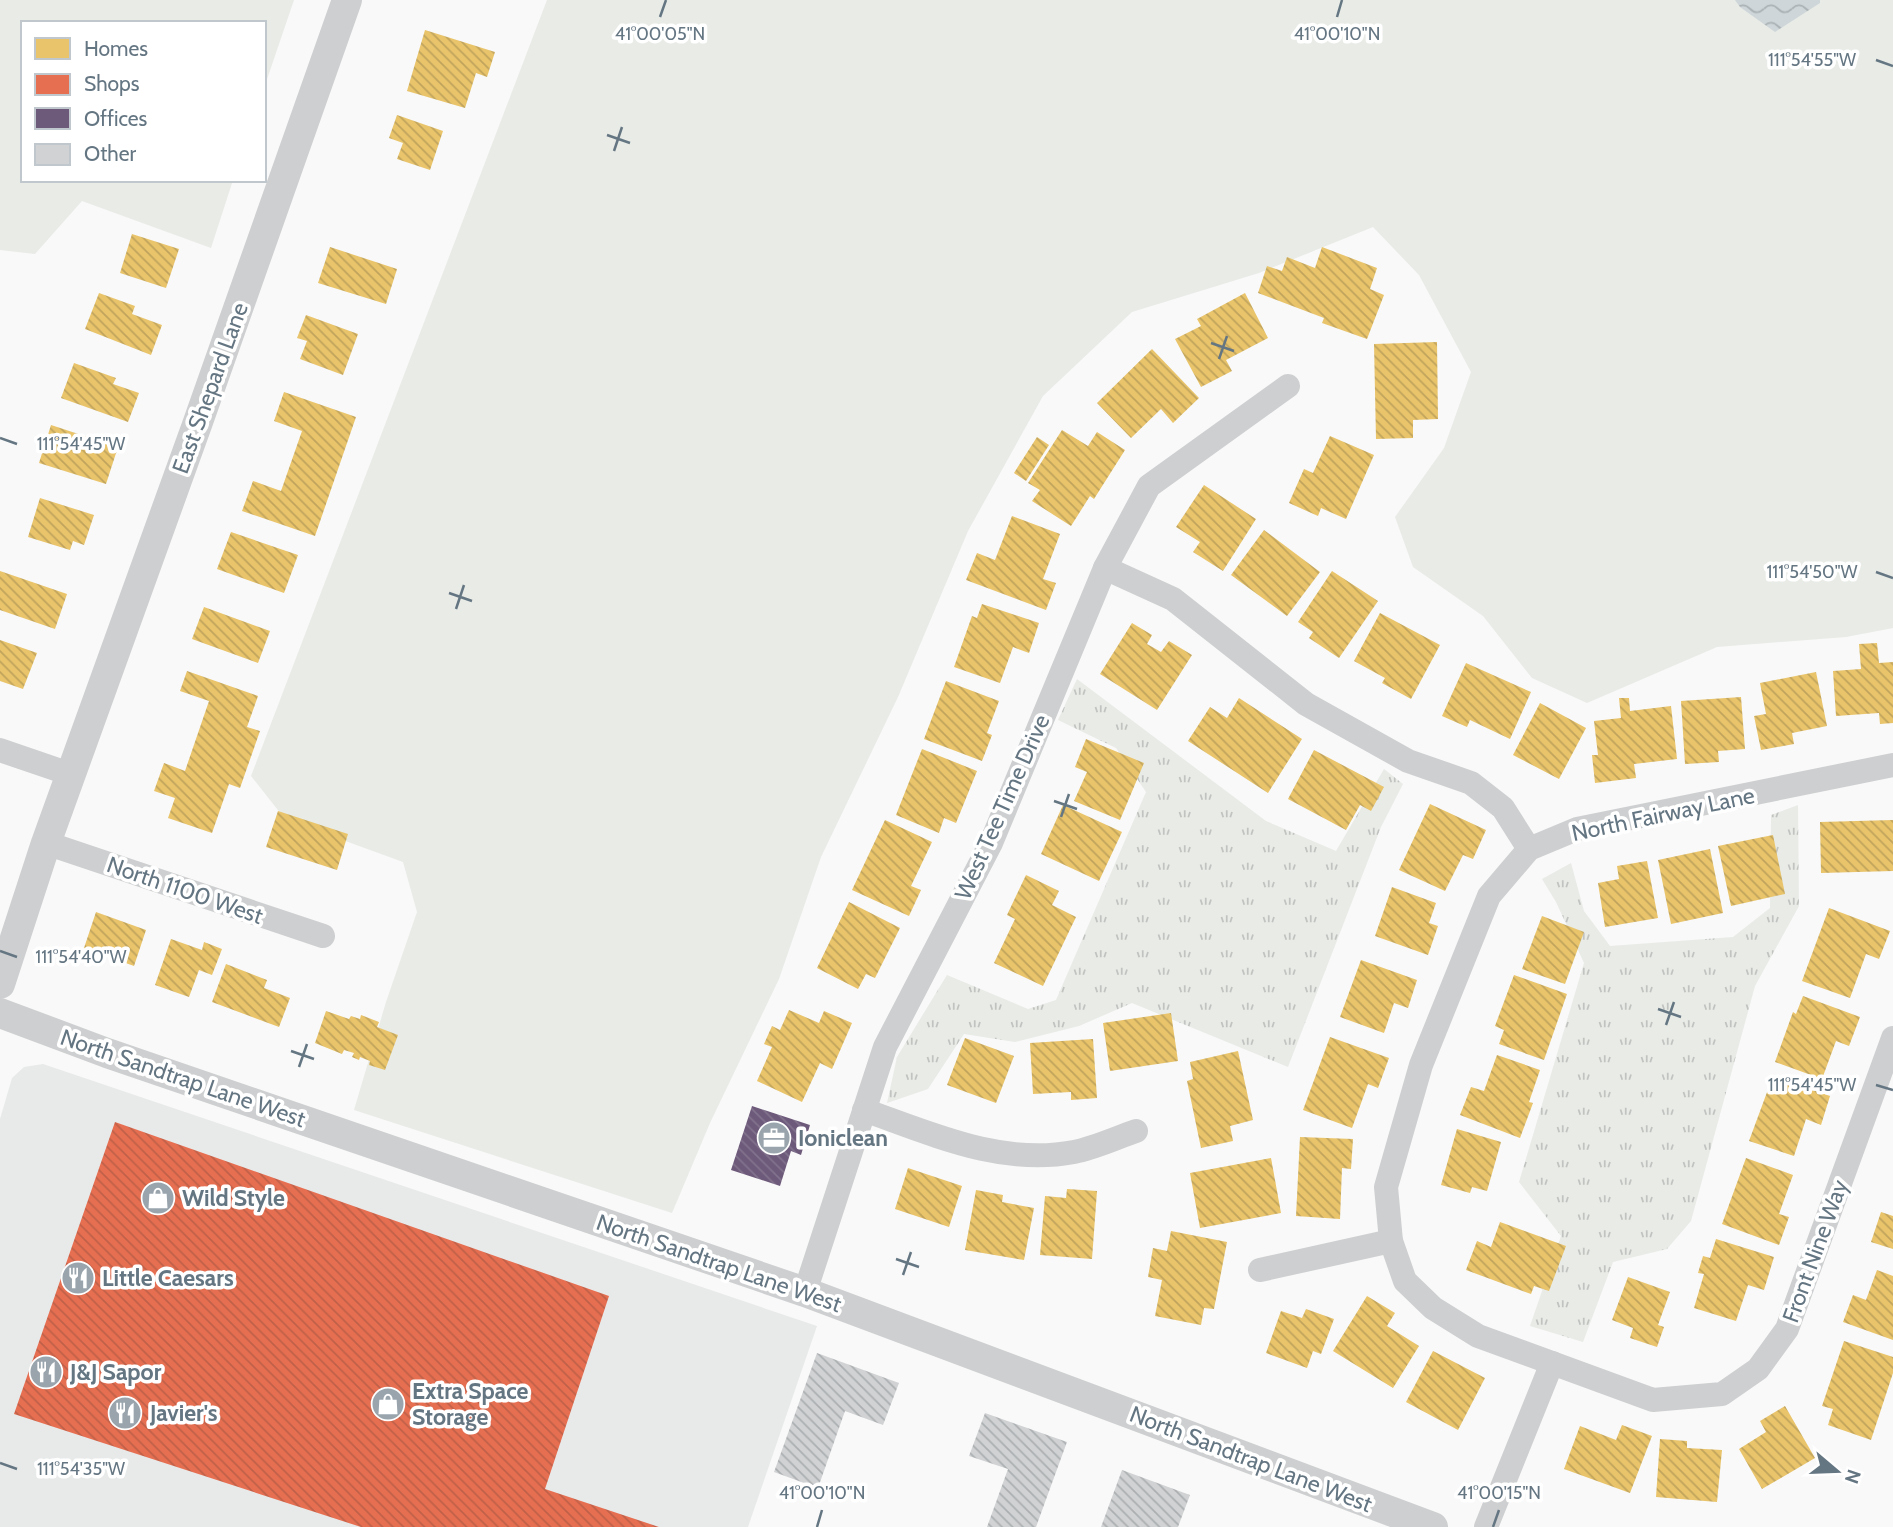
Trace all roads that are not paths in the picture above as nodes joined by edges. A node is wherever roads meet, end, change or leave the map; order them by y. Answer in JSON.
{"nodes":[{"id":1,"x":347,"y":0,"type":"edge"},
{"id":2,"x":1288,"y":386,"type":"dead end"},
{"id":3,"x":1105,"y":568,"type":"junction"},
{"id":4,"x":0,"y":750,"type":"edge"},
{"id":5,"x":1893,"y":765,"type":"edge"},
{"id":6,"x":70,"y":774,"type":"junction"},
{"id":7,"x":46,"y":843,"type":"junction"},
{"id":8,"x":1529,"y":849,"type":"junction"},
{"id":9,"x":323,"y":936,"type":"dead end"},
{"id":10,"x":0,"y":984,"type":"edge"},
{"id":11,"x":0,"y":1013,"type":"edge"},
{"id":12,"x":1893,"y":1038,"type":"edge"},
{"id":13,"x":864,"y":1111,"type":"junction"},
{"id":14,"x":1136,"y":1131,"type":"dead end"},
{"id":15,"x":1391,"y":1241,"type":"junction"},
{"id":16,"x":1260,"y":1270,"type":"dead end"},
{"id":17,"x":805,"y":1292,"type":"junction"},
{"id":18,"x":1552,"y":1363,"type":"junction"},
{"id":19,"x":1433,"y":1527,"type":"edge"},
{"id":20,"x":1486,"y":1527,"type":"edge"}],
"edges":[{"from":1,"to":6,"type":"street","name":"East Shepard Lane"},
{"from":2,"to":3,"type":"street","name":"West Tee Time Drive"},
{"from":3,"to":8,"type":"street"},
{"from":3,"to":13,"type":"street","name":"West Tee Time Drive"},
{"from":4,"to":6,"type":"street"},
{"from":5,"to":8,"type":"street","name":"North Fairway Lane"},
{"from":6,"to":7,"type":"street","name":"East Shepard Lane"},
{"from":7,"to":9,"type":"street","name":"North 1100 West"},
{"from":7,"to":10,"type":"street","name":"East Shepard Lane"},
{"from":8,"to":15,"type":"street","name":"Front Nine Way"},
{"from":11,"to":17,"type":"street","name":"North Sandtrap Lane West"},
{"from":12,"to":18,"type":"street","name":"Front Nine Way"},
{"from":13,"to":14,"type":"street"},
{"from":13,"to":17,"type":"street","name":"West Tee Time Drive"},
{"from":15,"to":16,"type":"street"},
{"from":15,"to":18,"type":"street","name":"Front Nine Way"},
{"from":17,"to":19,"type":"street","name":"North Sandtrap Lane West"},
{"from":18,"to":20,"type":"street"}]}
